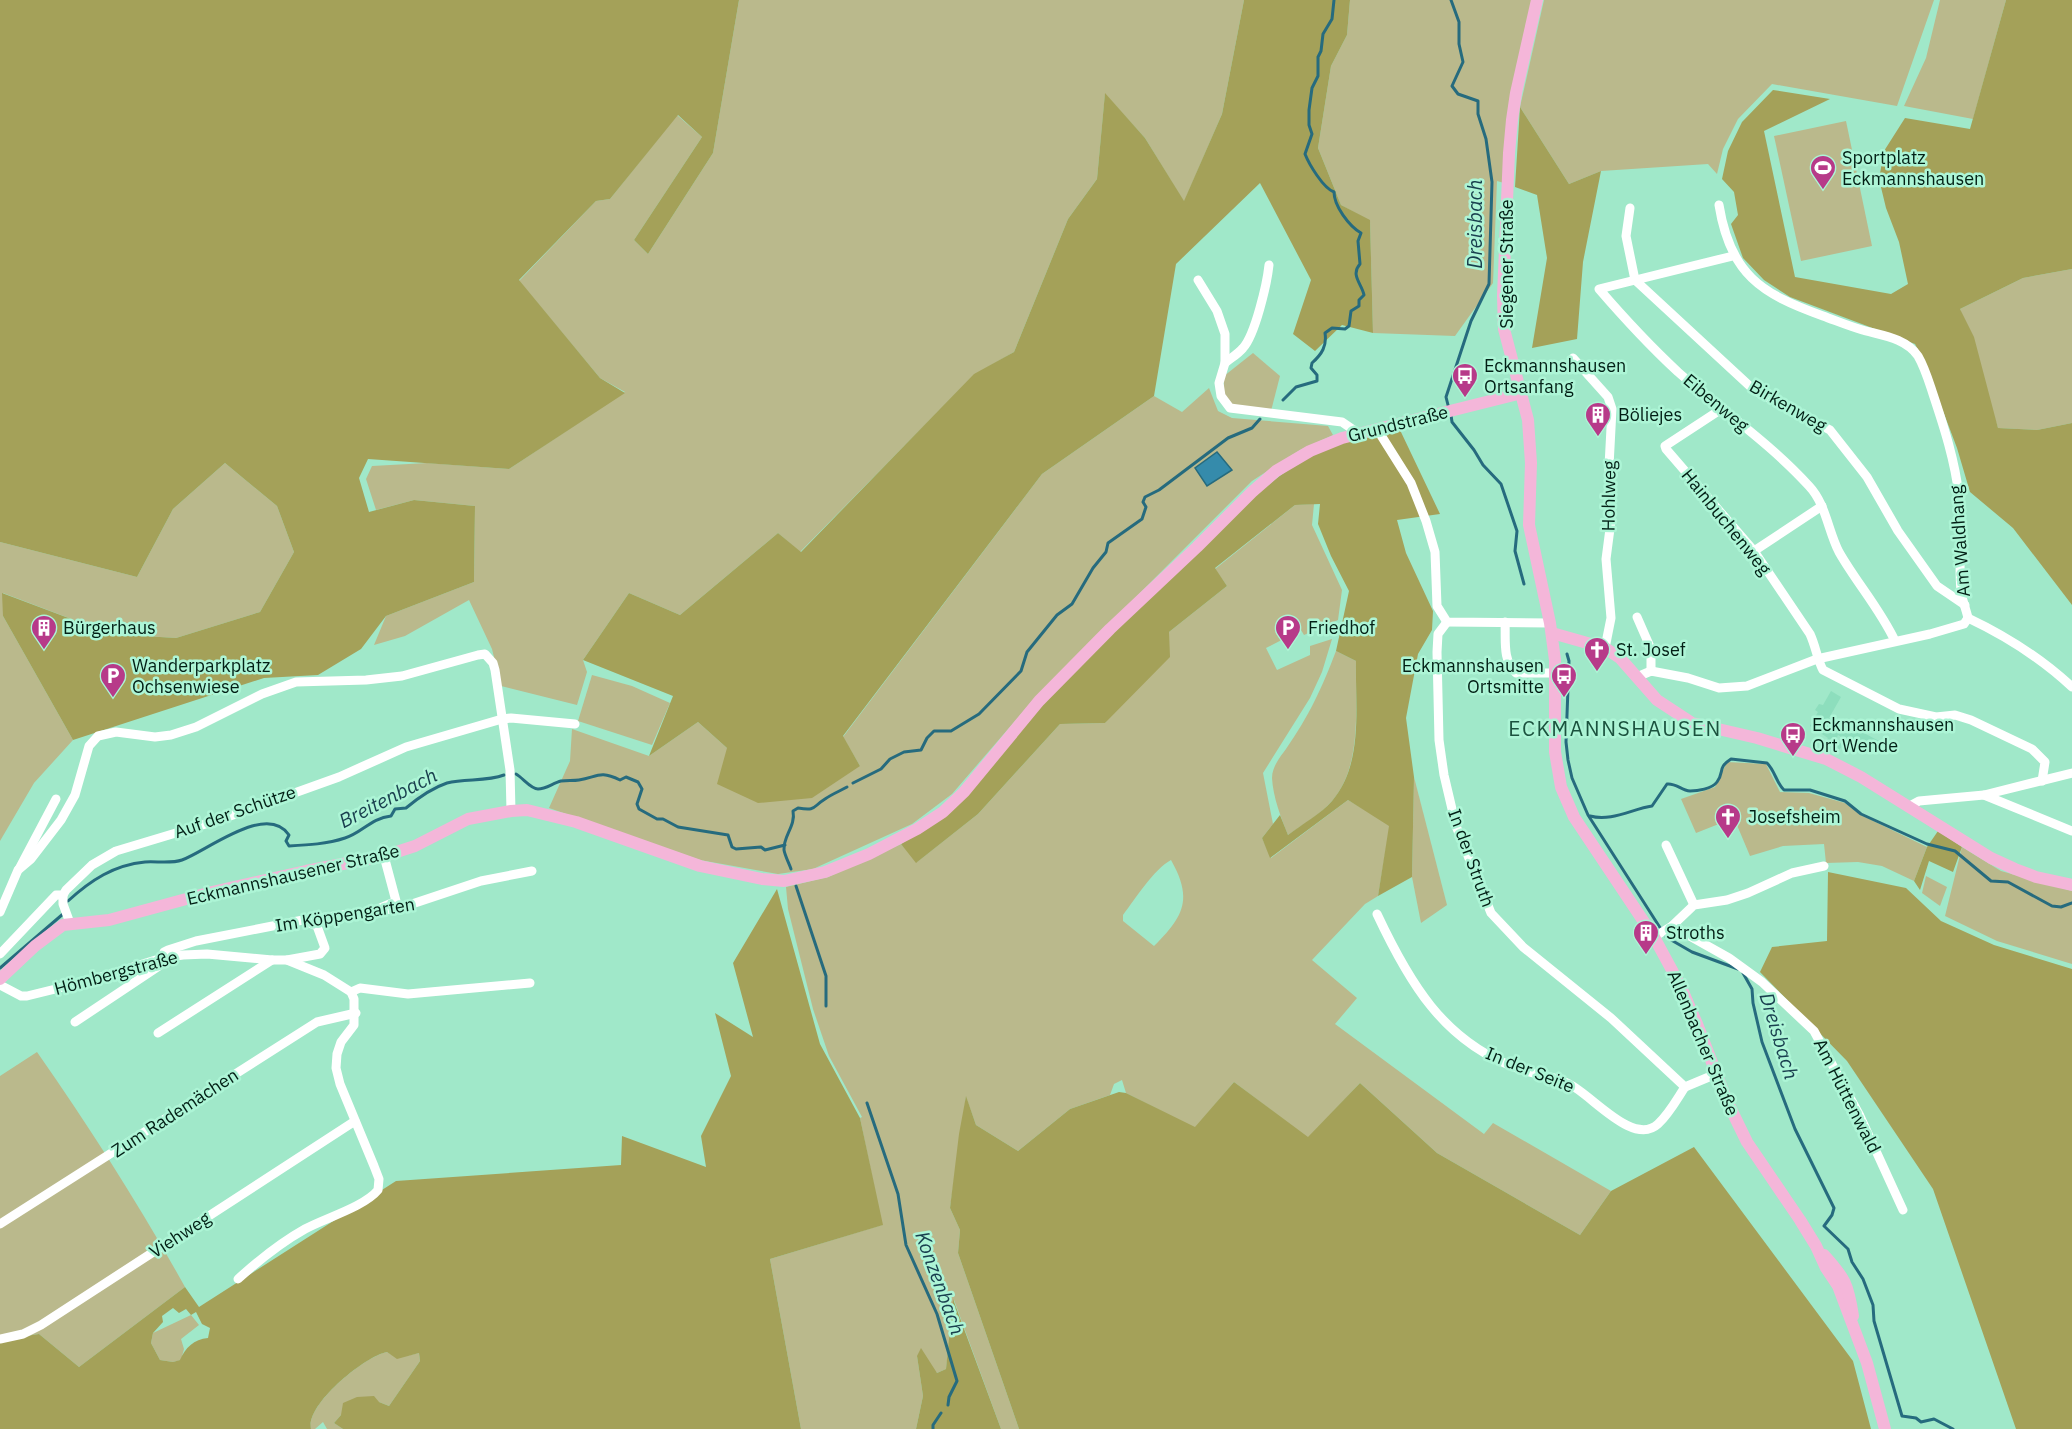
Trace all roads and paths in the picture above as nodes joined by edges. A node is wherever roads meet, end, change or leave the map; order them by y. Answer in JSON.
{"nodes":[{"id":1,"x":1537,"y":0,"type":"edge"},
{"id":2,"x":1719,"y":205,"type":"dead end"},
{"id":3,"x":1630,"y":208,"type":"dead end"},
{"id":4,"x":1733,"y":256,"type":"junction"},
{"id":5,"x":1269,"y":265,"type":"dead end"},
{"id":6,"x":1198,"y":280,"type":"dead end"},
{"id":7,"x":1635,"y":280,"type":"junction"},
{"id":8,"x":1573,"y":358,"type":"dead end"},
{"id":9,"x":1225,"y":363,"type":"junction"},
{"id":10,"x":1522,"y":393,"type":"junction"},
{"id":11,"x":1723,"y":408,"type":"junction"},
{"id":12,"x":1377,"y":429,"type":"junction"},
{"id":13,"x":1358,"y":433,"type":"junction"},
{"id":14,"x":1822,"y":506,"type":"junction"},
{"id":15,"x":1754,"y":551,"type":"junction"},
{"id":16,"x":1965,"y":605,"type":"junction"},
{"id":17,"x":1637,"y":617,"type":"dead end"},
{"id":18,"x":1968,"y":618,"type":"junction"},
{"id":19,"x":1447,"y":622,"type":"junction"},
{"id":20,"x":1505,"y":622,"type":"junction"},
{"id":21,"x":1551,"y":628,"type":"junction"},
{"id":22,"x":1895,"y":641,"type":"junction"},
{"id":23,"x":1605,"y":648,"type":"junction"},
{"id":24,"x":1817,"y":659,"type":"junction"},
{"id":25,"x":1651,"y":671,"type":"junction"},
{"id":26,"x":1556,"y":673,"type":"junction"},
{"id":27,"x":1637,"y":677,"type":"junction"},
{"id":28,"x":2072,"y":687,"type":"edge"},
{"id":29,"x":502,"y":719,"type":"junction"},
{"id":30,"x":575,"y":724,"type":"dead end"},
{"id":31,"x":2072,"y":773,"type":"edge"},
{"id":32,"x":2042,"y":781,"type":"junction"},
{"id":33,"x":1984,"y":795,"type":"junction"},
{"id":34,"x":56,"y":799,"type":"dead end"},
{"id":35,"x":1908,"y":807,"type":"junction"},
{"id":36,"x":511,"y":811,"type":"junction"},
{"id":37,"x":2072,"y":831,"type":"edge"},
{"id":38,"x":1666,"y":845,"type":"dead end"},
{"id":39,"x":384,"y":856,"type":"junction"},
{"id":40,"x":1824,"y":866,"type":"dead end"},
{"id":41,"x":18,"y":870,"type":"junction"},
{"id":42,"x":532,"y":871,"type":"dead end"},
{"id":43,"x":807,"y":878,"type":"joint"},
{"id":44,"x":2072,"y":885,"type":"edge"},
{"id":45,"x":63,"y":895,"type":"junction"},
{"id":46,"x":1694,"y":905,"type":"junction"},
{"id":47,"x":376,"y":911,"type":"junction"},
{"id":48,"x":0,"y":912,"type":"edge"},
{"id":49,"x":1377,"y":914,"type":"dead end"},
{"id":50,"x":303,"y":920,"type":"junction"},
{"id":51,"x":70,"y":923,"type":"junction"},
{"id":52,"x":1663,"y":931,"type":"junction"},
{"id":53,"x":0,"y":954,"type":"edge"},
{"id":54,"x":162,"y":958,"type":"junction"},
{"id":55,"x":272,"y":960,"type":"junction"},
{"id":56,"x":287,"y":960,"type":"junction"},
{"id":57,"x":0,"y":979,"type":"edge"},
{"id":58,"x":530,"y":982,"type":"dead end"},
{"id":59,"x":0,"y":986,"type":"edge"},
{"id":60,"x":351,"y":992,"type":"junction"},
{"id":61,"x":356,"y":1013,"type":"junction"},
{"id":62,"x":75,"y":1022,"type":"dead end"},
{"id":63,"x":158,"y":1033,"type":"dead end"},
{"id":64,"x":1716,"y":1074,"type":"junction"},
{"id":65,"x":1685,"y":1087,"type":"junction"},
{"id":66,"x":355,"y":1121,"type":"junction"},
{"id":67,"x":1903,"y":1210,"type":"dead end"},
{"id":68,"x":0,"y":1224,"type":"edge"},
{"id":69,"x":238,"y":1279,"type":"dead end"},
{"id":70,"x":0,"y":1339,"type":"edge"},
{"id":71,"x":1884,"y":1429,"type":"edge"}],
"edges":[{"from":1,"to":10,"type":"main road","name":"Siegener Straße"},
{"from":2,"to":4,"type":"street","name":"Am Waldhang"},
{"from":3,"to":7,"type":"street"},
{"from":4,"to":7,"type":"street","name":"Eibenweg"},
{"from":4,"to":16,"type":"street","name":"Am Waldhang"},
{"from":5,"to":9,"type":"street"},
{"from":6,"to":9,"type":"street"},
{"from":7,"to":11,"type":"street","name":"Eibenweg"},
{"from":7,"to":16,"type":"street","name":"Birkenweg"},
{"from":8,"to":23,"type":"street","name":"Hohlweg"},
{"from":9,"to":13,"type":"street"},
{"from":10,"to":12,"type":"main road","name":"Grundstraße"},
{"from":10,"to":21,"type":"main road","name":"Siegener Straße"},
{"from":11,"to":14,"type":"street","name":"Eibenweg"},
{"from":11,"to":15,"type":"street","name":"Hainbuchenweg"},
{"from":12,"to":13,"type":"main road","name":"Grundstraße"},
{"from":12,"to":19,"type":"street"},
{"from":13,"to":43,"type":"main road","name":"Grundstraße"},
{"from":14,"to":15,"type":"street"},
{"from":14,"to":22,"type":"street","name":"Eibenweg"},
{"from":15,"to":24,"type":"street","name":"Hainbuchenweg"},
{"from":16,"to":18,"type":"street","name":"Am Waldhang"},
{"from":17,"to":25,"type":"street"},
{"from":18,"to":22,"type":"street","name":"Am Waldhang"},
{"from":18,"to":28,"type":"street"},
{"from":19,"to":20,"type":"street"},
{"from":19,"to":65,"type":"street","name":"In der Struth"},
{"from":20,"to":21,"type":"street"},
{"from":20,"to":26,"type":"street"},
{"from":21,"to":23,"type":"main road"},
{"from":21,"to":26,"type":"main road","name":"Allenbacher Straße"},
{"from":22,"to":24,"type":"street","name":"Am Waldhang"},
{"from":23,"to":27,"type":"main road"},
{"from":24,"to":25,"type":"street","name":"Am Waldhang"},
{"from":24,"to":32,"type":"street"},
{"from":25,"to":27,"type":"street"},
{"from":26,"to":52,"type":"main road","name":"Allenbacher Straße"},
{"from":27,"to":35,"type":"main road"},
{"from":29,"to":30,"type":"street","name":"Auf der Schütze"},
{"from":29,"to":36,"type":"street"},
{"from":29,"to":41,"type":"street"},
{"from":29,"to":45,"type":"street","name":"Auf der Schütze"},
{"from":31,"to":32,"type":"street"},
{"from":32,"to":33,"type":"street"},
{"from":33,"to":35,"type":"street"},
{"from":33,"to":37,"type":"street"},
{"from":34,"to":41,"type":"street"},
{"from":35,"to":44,"type":"main road"},
{"from":36,"to":39,"type":"main road","name":"Eckmannshausener Straße"},
{"from":36,"to":43,"type":"main road","name":"Eckmannshausener Straße"},
{"from":38,"to":46,"type":"street"},
{"from":39,"to":47,"type":"street"},
{"from":39,"to":51,"type":"main road","name":"Eckmannshausener Straße"},
{"from":40,"to":46,"type":"street"},
{"from":41,"to":48,"type":"street"},
{"from":42,"to":47,"type":"street","name":"Im Köppengarten"},
{"from":45,"to":51,"type":"street"},
{"from":45,"to":53,"type":"street","name":"Auf der Schütze"},
{"from":46,"to":52,"type":"street"},
{"from":47,"to":50,"type":"street","name":"Im Köppengarten"},
{"from":49,"to":65,"type":"street","name":"In der Seite"},
{"from":50,"to":54,"type":"street","name":"Im Köppengarten"},
{"from":50,"to":56,"type":"street"},
{"from":51,"to":57,"type":"main road","name":"Eckmannshausener Straße"},
{"from":52,"to":64,"type":"main road","name":"Allenbacher Straße"},
{"from":52,"to":67,"type":"street","name":"Am Hüttenwald"},
{"from":54,"to":55,"type":"street","name":"Hömbergstraße"},
{"from":54,"to":59,"type":"street","name":"Hömbergstraße"},
{"from":54,"to":62,"type":"street"},
{"from":55,"to":56,"type":"street","name":"Hömbergstraße"},
{"from":55,"to":63,"type":"street"},
{"from":56,"to":60,"type":"street","name":"Hömbergstraße"},
{"from":58,"to":60,"type":"street"},
{"from":60,"to":61,"type":"street"},
{"from":61,"to":66,"type":"street"},
{"from":61,"to":68,"type":"street","name":"Zum Rademächen"},
{"from":64,"to":65,"type":"street"},
{"from":64,"to":71,"type":"main road","name":"Allenbacher Straße"},
{"from":66,"to":69,"type":"street"},
{"from":66,"to":70,"type":"street","name":"Viehweg"}]}
